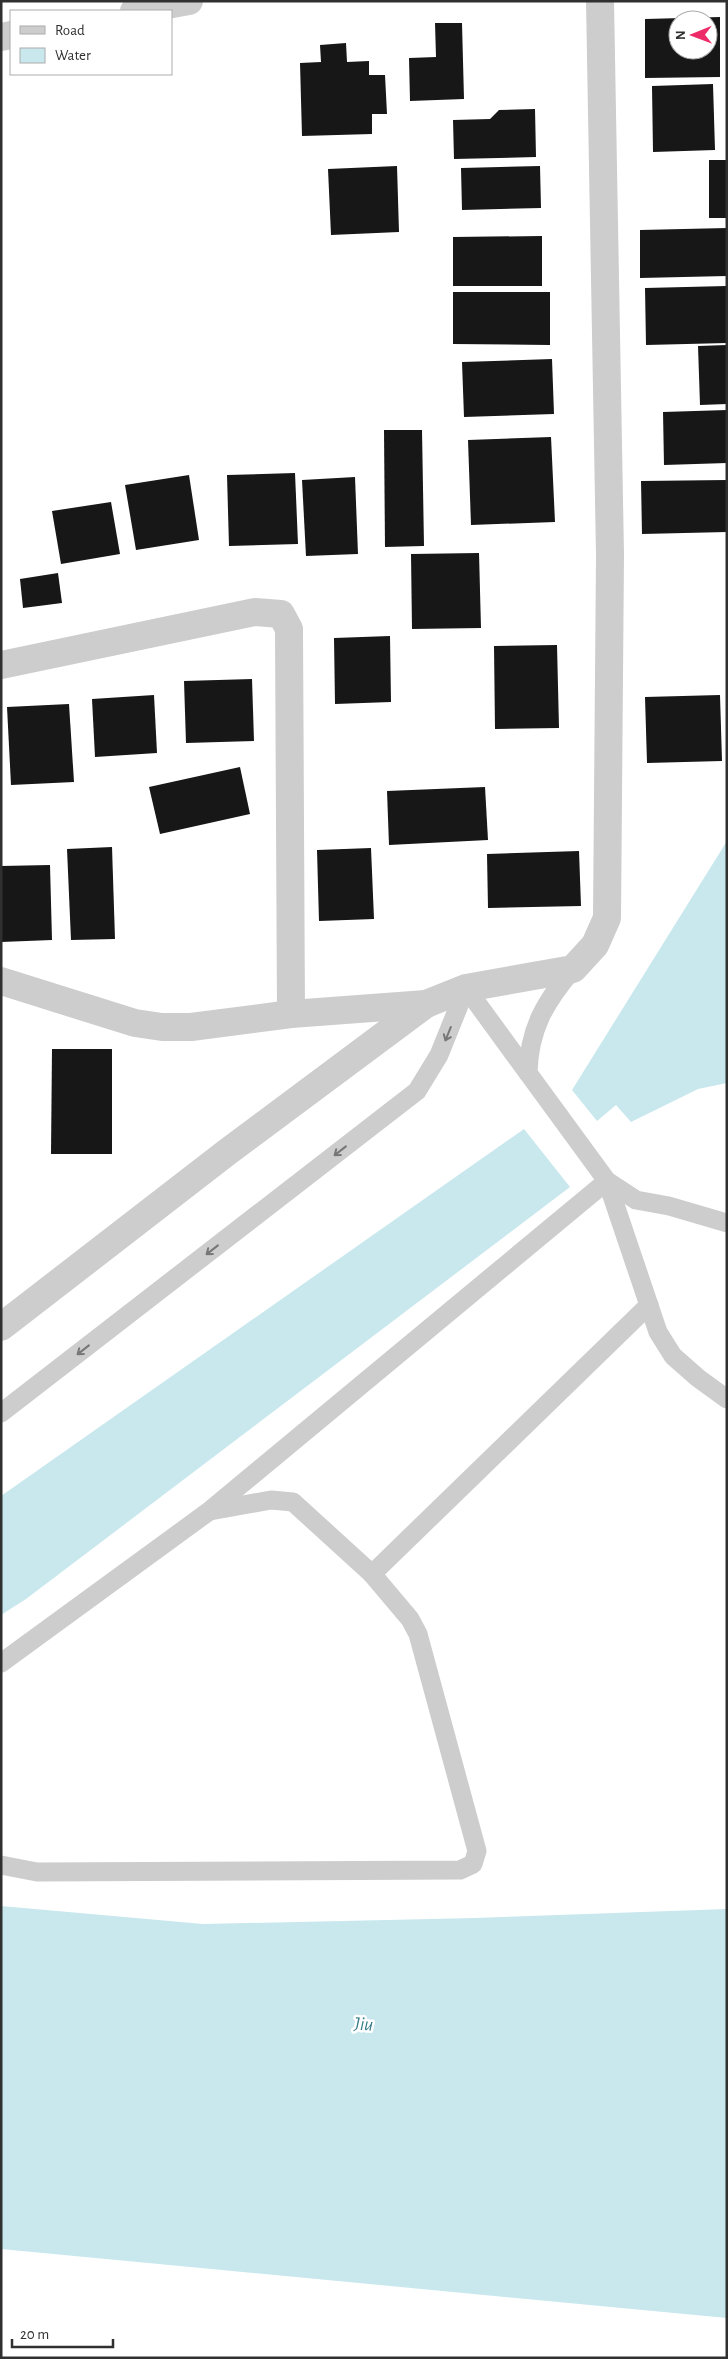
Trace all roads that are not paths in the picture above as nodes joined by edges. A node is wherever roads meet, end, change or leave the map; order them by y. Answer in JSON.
{"nodes":[{"id":1,"x":189,"y":1,"type":"edge"},
{"id":2,"x":600,"y":1,"type":"edge"},
{"id":3,"x":150,"y":6,"type":"edge"},
{"id":4,"x":1,"y":665,"type":"edge"},
{"id":5,"x":573,"y":970,"type":"junction"},
{"id":6,"x":1,"y":981,"type":"edge"},
{"id":7,"x":466,"y":988,"type":"junction"},
{"id":8,"x":426,"y":1004,"type":"junction"},
{"id":9,"x":291,"y":1014,"type":"junction"},
{"id":10,"x":528,"y":1074,"type":"junction"},
{"id":11,"x":607,"y":1181,"type":"junction"},
{"id":12,"x":727,"y":1223,"type":"edge"},
{"id":13,"x":649,"y":1305,"type":"junction"},
{"id":14,"x":1,"y":1327,"type":"edge"},
{"id":15,"x":727,"y":1399,"type":"edge"},
{"id":16,"x":1,"y":1413,"type":"edge"},
{"id":17,"x":208,"y":1512,"type":"junction"},
{"id":18,"x":372,"y":1574,"type":"junction"},
{"id":19,"x":1,"y":1663,"type":"edge"},
{"id":20,"x":5,"y":1862,"type":"edge"}],
"edges":[{"from":1,"to":3,"type":"street"},
{"from":2,"to":5,"type":"street"},
{"from":4,"to":9,"type":"street"},
{"from":5,"to":7,"type":"street"},
{"from":5,"to":10,"type":"lane"},
{"from":6,"to":9,"type":"street"},
{"from":7,"to":8,"type":"street"},
{"from":7,"to":10,"type":"lane"},
{"from":7,"to":16,"type":"lane","one_way":true},
{"from":8,"to":9,"type":"street"},
{"from":8,"to":14,"type":"street"},
{"from":10,"to":11,"type":"lane"},
{"from":11,"to":12,"type":"lane"},
{"from":11,"to":13,"type":"lane"},
{"from":11,"to":17,"type":"lane"},
{"from":13,"to":15,"type":"lane"},
{"from":13,"to":18,"type":"lane"},
{"from":17,"to":18,"type":"lane"},
{"from":17,"to":19,"type":"lane"},
{"from":18,"to":20,"type":"lane"}]}
